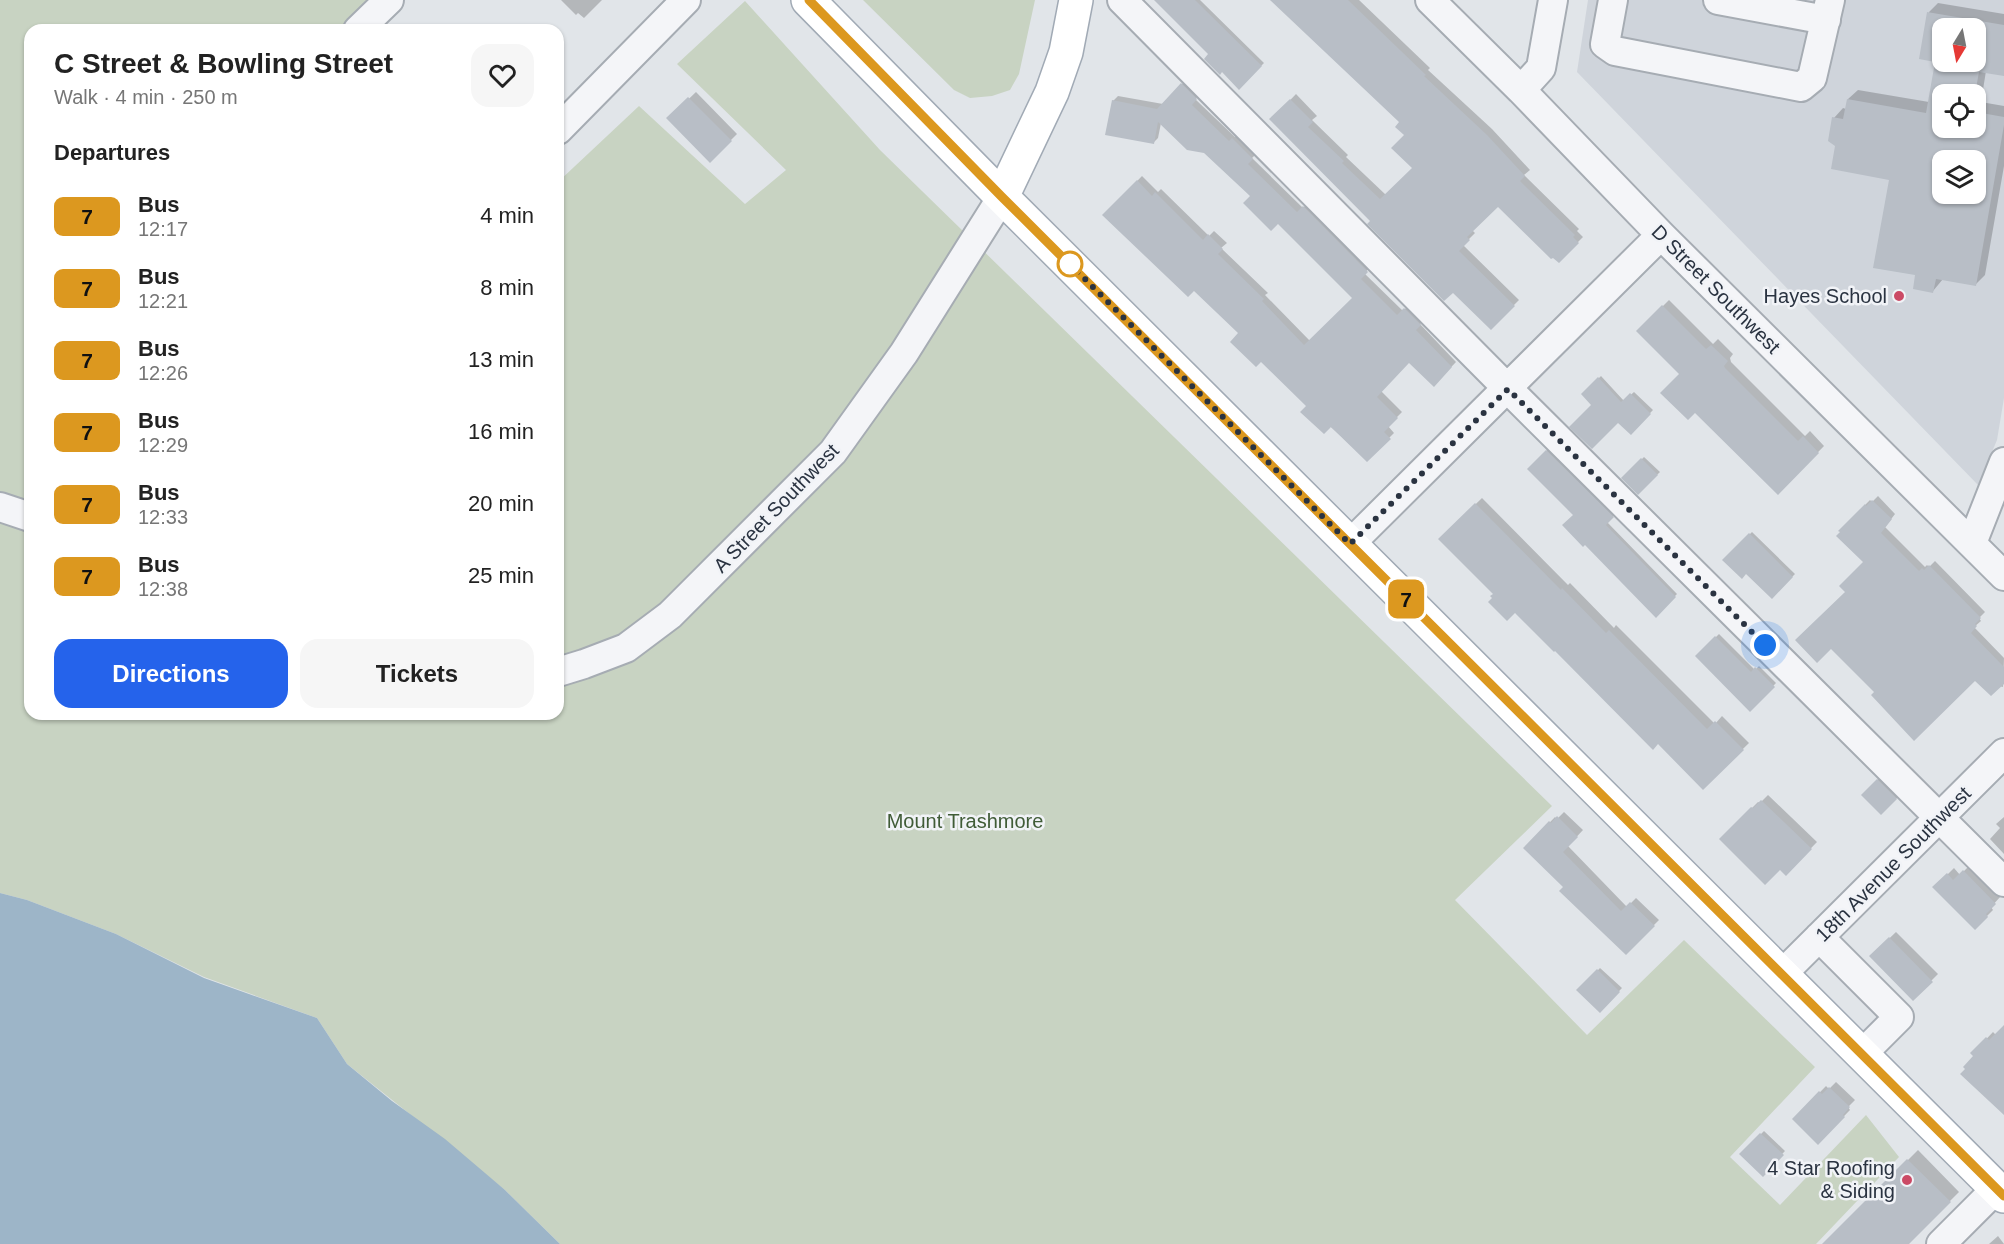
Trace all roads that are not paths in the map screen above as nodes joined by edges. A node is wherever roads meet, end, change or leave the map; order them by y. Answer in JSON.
{"nodes":[{"id":1,"x":389,"y":0,"type":"edge"},
{"id":2,"x":686,"y":0,"type":"edge"},
{"id":3,"x":808,"y":0,"type":"edge"},
{"id":4,"x":1076,"y":0,"type":"edge"},
{"id":5,"x":1122,"y":0,"type":"edge"},
{"id":6,"x":1430,"y":0,"type":"edge"},
{"id":7,"x":1553,"y":0,"type":"edge"},
{"id":8,"x":1613,"y":0,"type":"edge"},
{"id":9,"x":1718,"y":0,"type":"edge"},
{"id":10,"x":1828,"y":10,"type":"edge"},
{"id":11,"x":364,"y":24,"type":"edge"},
{"id":12,"x":1521,"y":90,"type":"junction"},
{"id":13,"x":564,"y":124,"type":"edge"},
{"id":14,"x":1002,"y":197,"type":"junction"},
{"id":15,"x":1661,"y":235,"type":"junction"},
{"id":16,"x":1508,"y":389,"type":"junction"},
{"id":17,"x":2004,"y":462,"type":"edge"},
{"id":18,"x":0,"y":507,"type":"edge"},
{"id":19,"x":24,"y":515,"type":"edge"},
{"id":20,"x":1972,"y":543,"type":"junction"},
{"id":21,"x":1350,"y":544,"type":"junction"},
{"id":22,"x":2004,"y":576,"type":"edge"},
{"id":23,"x":564,"y":670,"type":"edge"},
{"id":24,"x":2004,"y":753,"type":"edge"},
{"id":25,"x":1939,"y":818,"type":"junction"},
{"id":26,"x":2004,"y":882,"type":"edge"},
{"id":27,"x":1819,"y":937,"type":"junction"},
{"id":28,"x":1782,"y":974,"type":"junction"},
{"id":29,"x":1862,"y":1054,"type":"junction"},
{"id":30,"x":2000,"y":1192,"type":"edge"},
{"id":31,"x":1941,"y":1244,"type":"edge"}],
"edges":[{"from":1,"to":11,"type":"street"},
{"from":2,"to":13,"type":"street"},
{"from":3,"to":14,"type":"main road"},
{"from":4,"to":14,"type":"main road"},
{"from":5,"to":16,"type":"street"},
{"from":6,"to":12,"type":"street","name":"D Street Southwest"},
{"from":7,"to":12,"type":"street"},
{"from":8,"to":10,"type":"street"},
{"from":9,"to":10,"type":"street"},
{"from":12,"to":15,"type":"street","name":"D Street Southwest"},
{"from":14,"to":21,"type":"main road"},
{"from":14,"to":23,"type":"street","name":"A Street Southwest"},
{"from":15,"to":16,"type":"street"},
{"from":15,"to":20,"type":"street","name":"D Street Southwest"},
{"from":16,"to":21,"type":"street"},
{"from":16,"to":25,"type":"street"},
{"from":17,"to":20,"type":"street"},
{"from":18,"to":19,"type":"street"},
{"from":20,"to":22,"type":"street","name":"D Street Southwest"},
{"from":21,"to":28,"type":"main road"},
{"from":24,"to":25,"type":"street","name":"18th Avenue Southwest"},
{"from":25,"to":26,"type":"street"},
{"from":25,"to":27,"type":"street","name":"18th Avenue Southwest"},
{"from":27,"to":28,"type":"street","name":"18th Avenue Southwest"},
{"from":27,"to":29,"type":"street"},
{"from":28,"to":29,"type":"main road"},
{"from":29,"to":30,"type":"main road"},
{"from":30,"to":31,"type":"street"}]}
